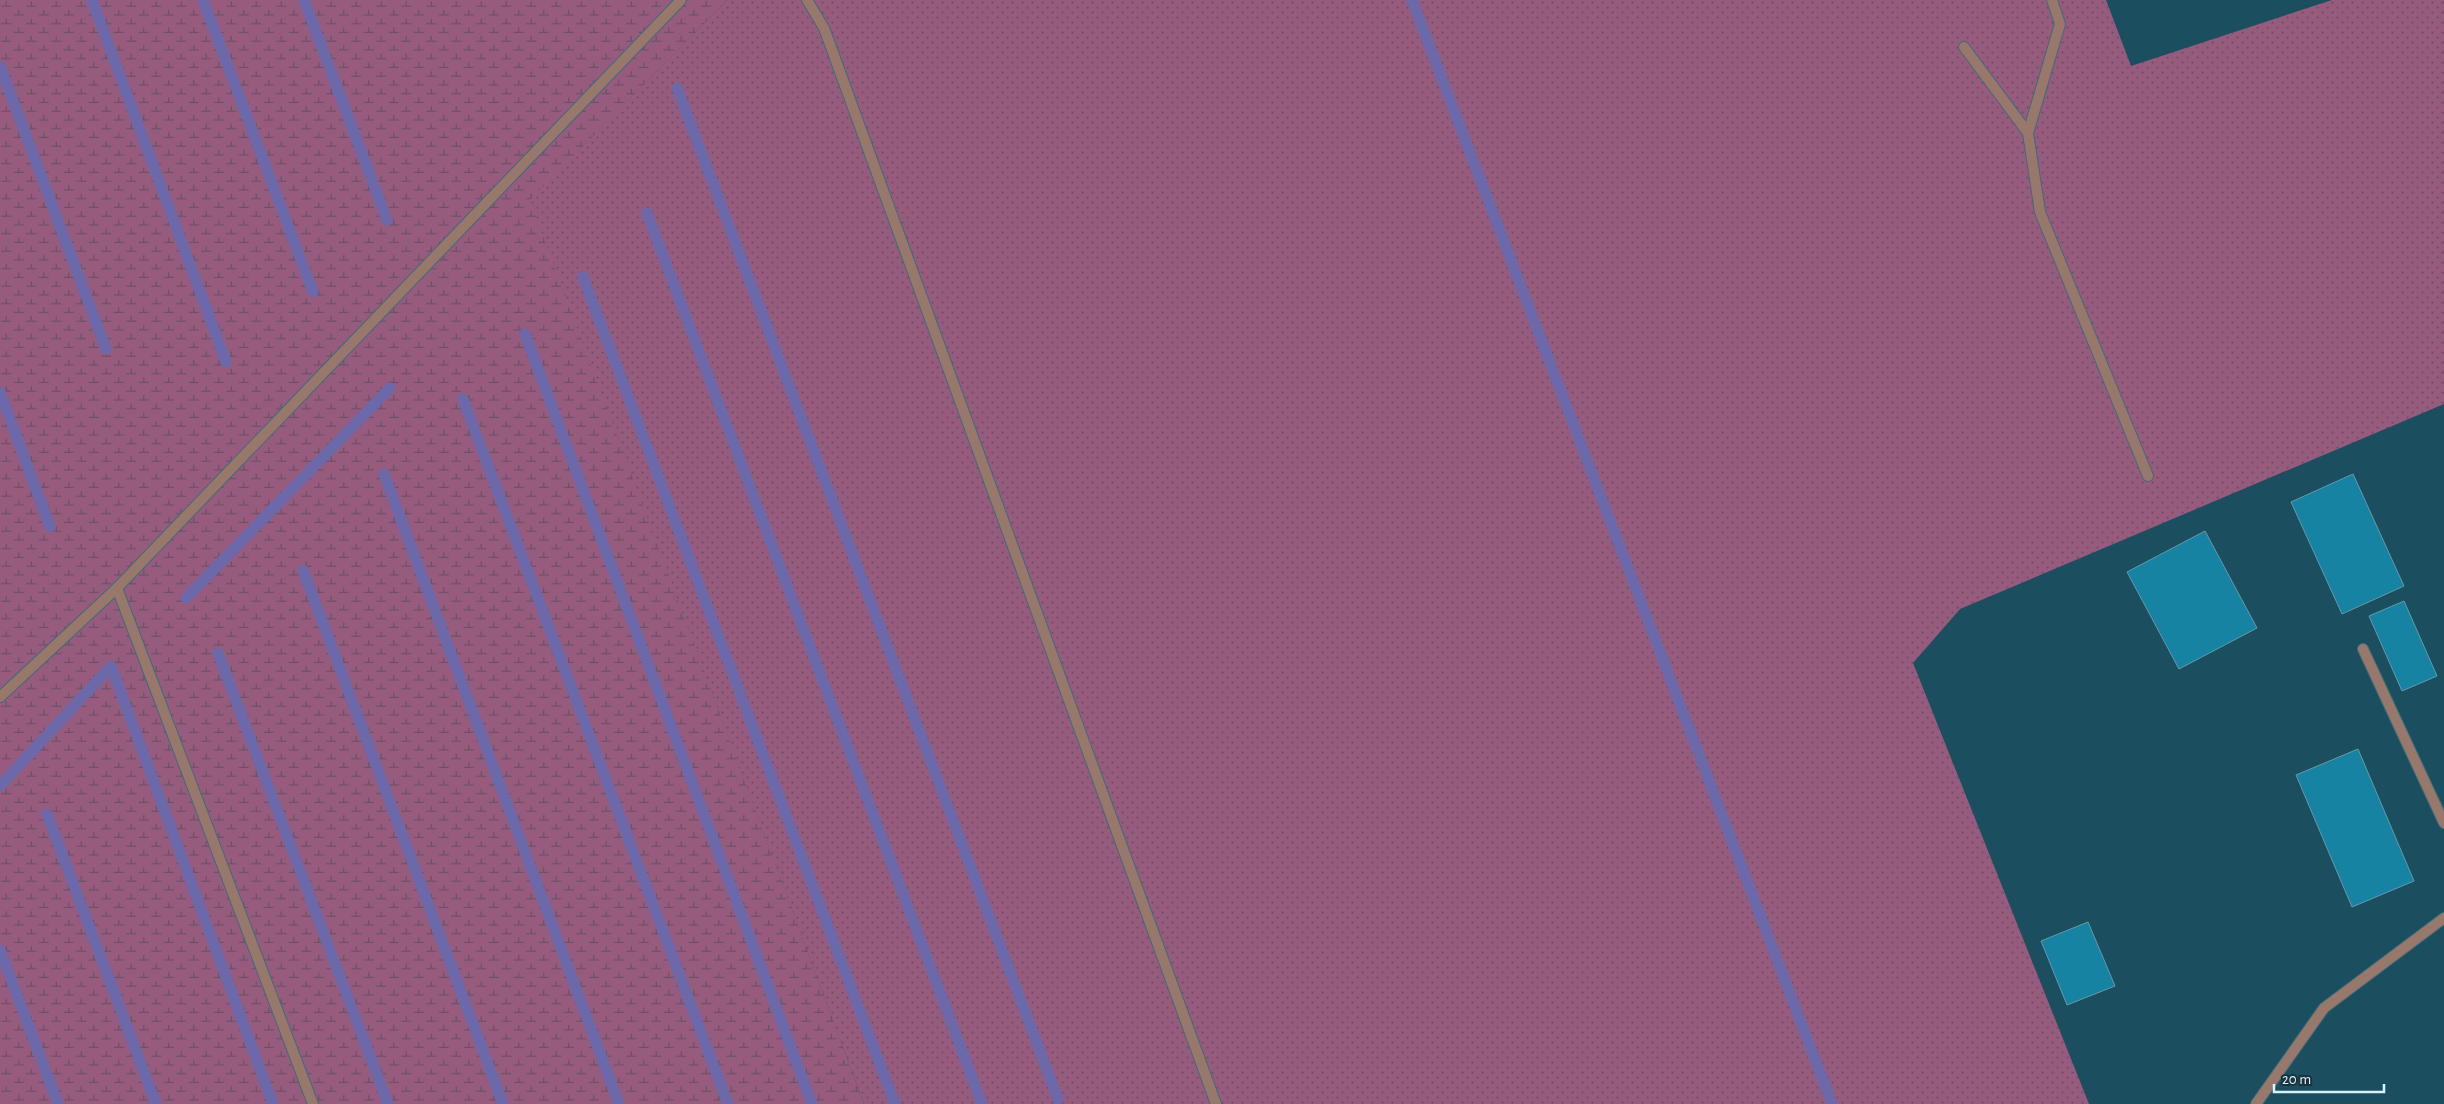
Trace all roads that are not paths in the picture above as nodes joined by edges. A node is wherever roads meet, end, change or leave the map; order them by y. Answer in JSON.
{"nodes":[{"id":1,"x":681,"y":0,"type":"edge"},
{"id":2,"x":807,"y":0,"type":"edge"},
{"id":3,"x":2052,"y":0,"type":"edge"},
{"id":4,"x":1964,"y":47,"type":"dead end"},
{"id":5,"x":2028,"y":133,"type":"junction"},
{"id":6,"x":2148,"y":476,"type":"dead end"},
{"id":7,"x":117,"y":588,"type":"junction"},
{"id":8,"x":2363,"y":649,"type":"dead end"},
{"id":9,"x":0,"y":697,"type":"edge"},
{"id":10,"x":2444,"y":823,"type":"edge"},
{"id":11,"x":2444,"y":918,"type":"edge"},
{"id":12,"x":314,"y":1104,"type":"edge"},
{"id":13,"x":1216,"y":1104,"type":"edge"},
{"id":14,"x":2256,"y":1104,"type":"edge"}],
"edges":[{"from":1,"to":7,"type":"street"},
{"from":2,"to":13,"type":"street"},
{"from":3,"to":5,"type":"street"},
{"from":4,"to":5,"type":"street"},
{"from":5,"to":6,"type":"street"},
{"from":7,"to":9,"type":"street"},
{"from":7,"to":12,"type":"street"},
{"from":8,"to":10,"type":"street"},
{"from":11,"to":14,"type":"street"}]}
